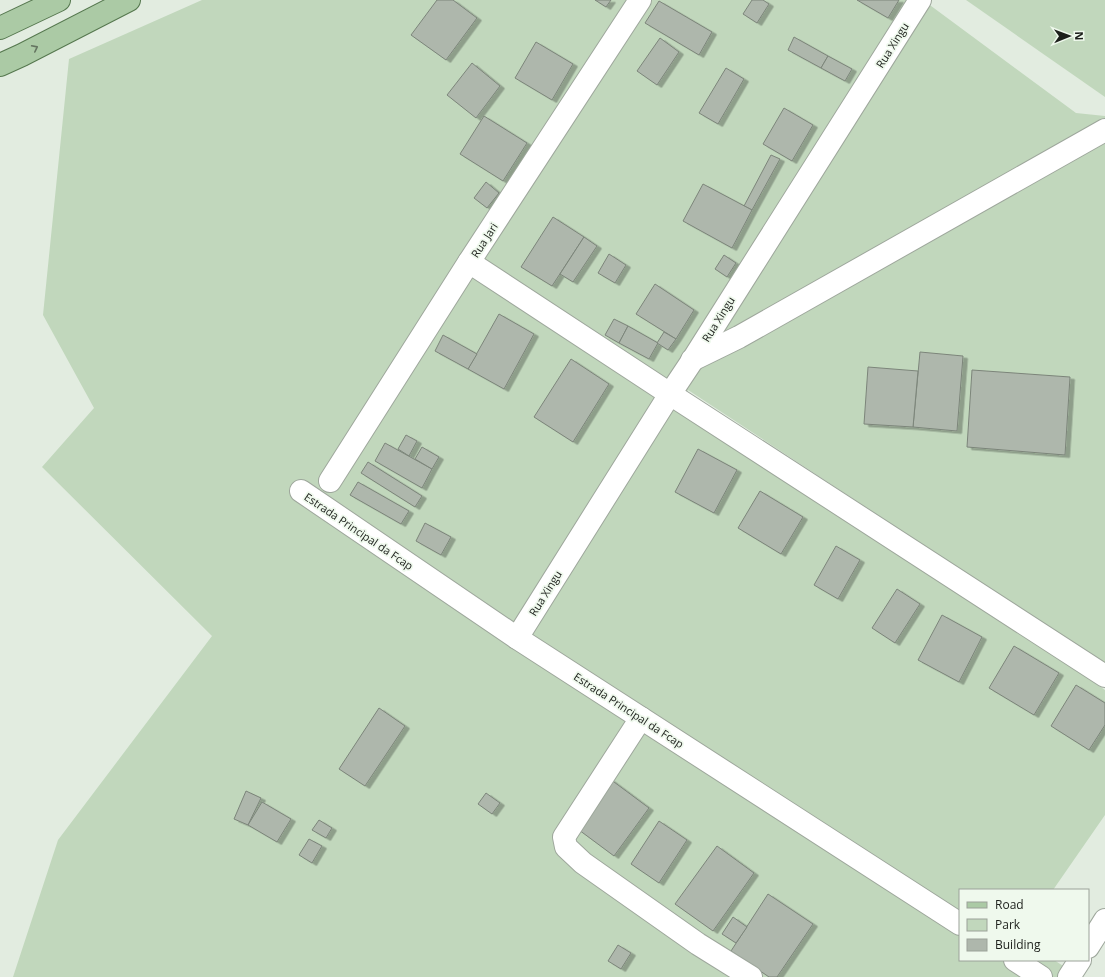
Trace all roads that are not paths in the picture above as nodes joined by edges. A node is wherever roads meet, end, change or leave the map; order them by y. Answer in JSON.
{"nodes":[{"id":1,"x":59,"y":0,"type":"edge"},
{"id":2,"x":129,"y":0,"type":"edge"},
{"id":3,"x":640,"y":0,"type":"edge"},
{"id":4,"x":920,"y":0,"type":"edge"},
{"id":5,"x":35,"y":5,"type":"edge"},
{"id":6,"x":0,"y":28,"type":"edge"},
{"id":7,"x":0,"y":65,"type":"edge"},
{"id":8,"x":1105,"y":130,"type":"edge"},
{"id":9,"x":469,"y":262,"type":"junction"},
{"id":10,"x":692,"y":361,"type":"junction"},
{"id":11,"x":670,"y":394,"type":"junction"},
{"id":12,"x":330,"y":481,"type":"dead end"},
{"id":13,"x":301,"y":491,"type":"dead end"},
{"id":14,"x":516,"y":638,"type":"junction"},
{"id":15,"x":1105,"y":676,"type":"edge"},
{"id":16,"x":641,"y":718,"type":"junction"},
{"id":17,"x":1105,"y":920,"type":"edge"},
{"id":18,"x":959,"y":923,"type":"edge"},
{"id":19,"x":1089,"y":945,"type":"edge"},
{"id":20,"x":1017,"y":961,"type":"edge"},
{"id":21,"x":1079,"y":961,"type":"edge"},
{"id":22,"x":751,"y":977,"type":"edge"},
{"id":23,"x":1041,"y":977,"type":"edge"},
{"id":24,"x":1070,"y":977,"type":"edge"}],
"edges":[{"from":1,"to":5,"type":"main road"},
{"from":7,"to":2,"type":"main road","one_way":true},
{"from":3,"to":9,"type":"street","name":"Rua Jari"},
{"from":4,"to":10,"type":"street","name":"Rua Xingu"},
{"from":5,"to":6,"type":"main road"},
{"from":8,"to":10,"type":"street"},
{"from":9,"to":11,"type":"street"},
{"from":9,"to":12,"type":"street","name":"Rua Jari"},
{"from":10,"to":11,"type":"street","name":"Rua Xingu"},
{"from":11,"to":14,"type":"street","name":"Rua Xingu"},
{"from":11,"to":15,"type":"street"},
{"from":13,"to":14,"type":"street","name":"Estrada Principal da Fcap"},
{"from":14,"to":16,"type":"street","name":"Estrada Principal da Fcap"},
{"from":16,"to":18,"type":"street","name":"Estrada Principal da Fcap"},
{"from":16,"to":22,"type":"street"},
{"from":17,"to":19,"type":"street"},
{"from":20,"to":23,"type":"street"},
{"from":21,"to":24,"type":"street"}]}
